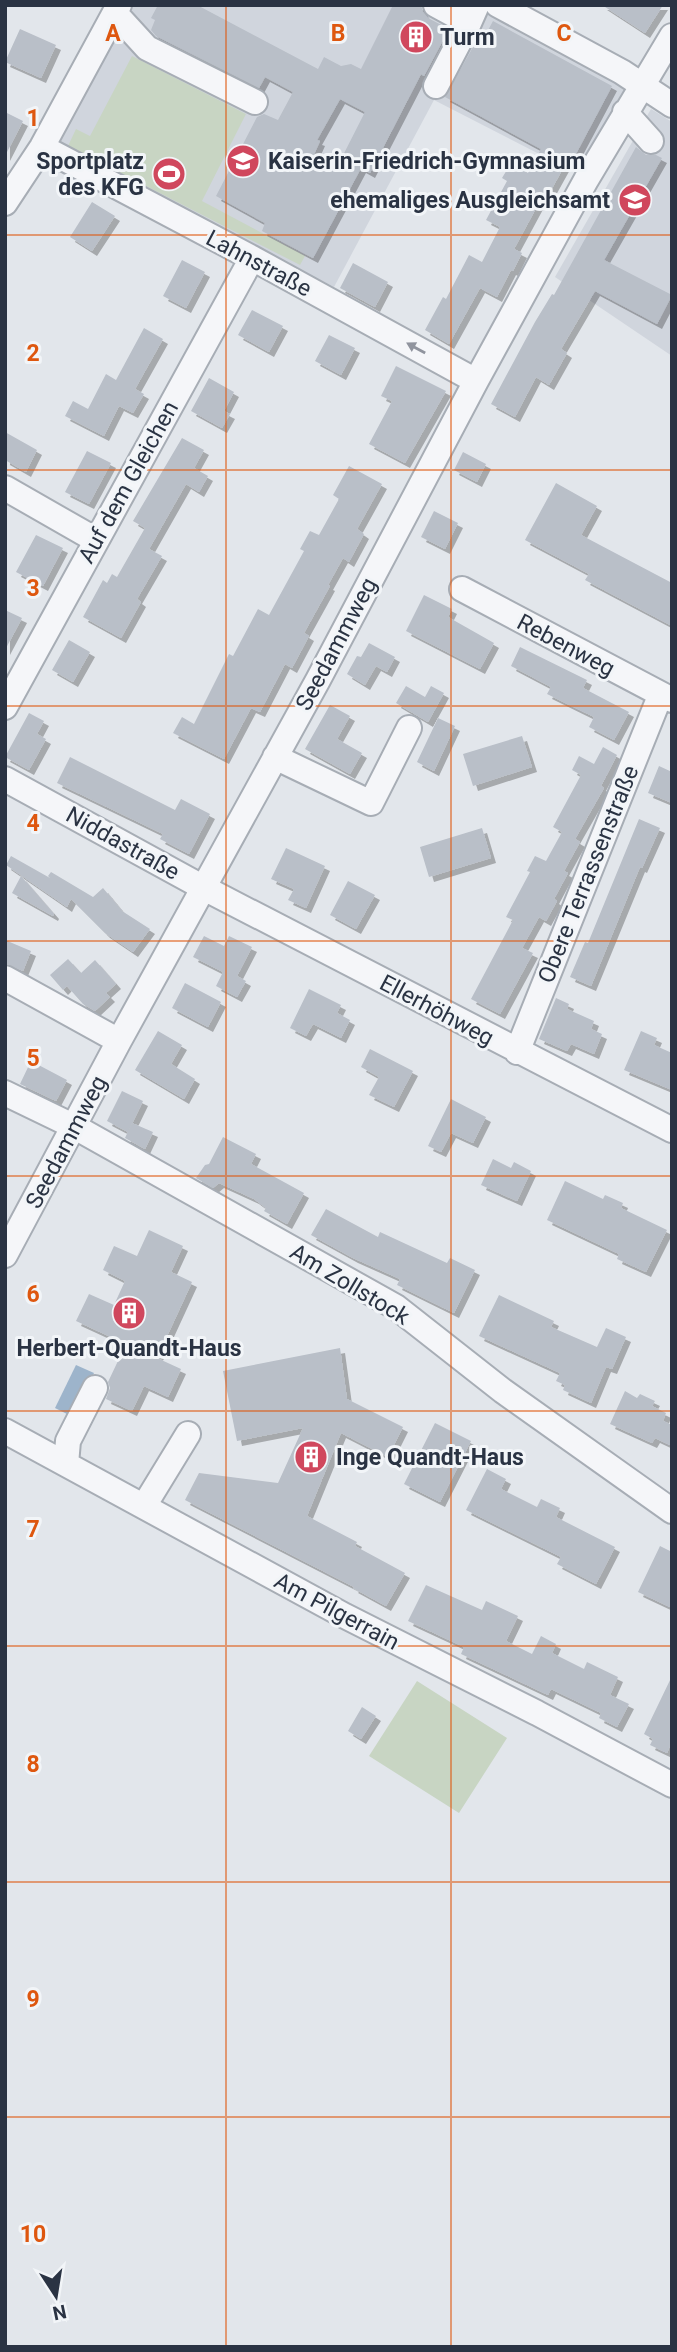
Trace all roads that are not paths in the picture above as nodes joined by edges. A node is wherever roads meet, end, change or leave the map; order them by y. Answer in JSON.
{"nodes":[{"id":1,"x":436,"y":5,"type":"edge"},
{"id":2,"x":498,"y":5,"type":"edge"},
{"id":3,"x":117,"y":9,"type":"edge"},
{"id":4,"x":473,"y":14,"type":"edge"},
{"id":5,"x":672,"y":36,"type":"edge"},
{"id":6,"x":642,"y":84,"type":"junction"},
{"id":7,"x":436,"y":86,"type":"dead end"},
{"id":8,"x":255,"y":102,"type":"dead end"},
{"id":9,"x":672,"y":105,"type":"edge"},
{"id":10,"x":625,"y":112,"type":"junction"},
{"id":11,"x":651,"y":141,"type":"dead end"},
{"id":12,"x":41,"y":147,"type":"junction"},
{"id":13,"x":5,"y":203,"type":"edge"},
{"id":14,"x":253,"y":258,"type":"junction"},
{"id":15,"x":476,"y":381,"type":"junction"},
{"id":16,"x":5,"y":488,"type":"edge"},
{"id":17,"x":96,"y":540,"type":"junction"},
{"id":18,"x":462,"y":589,"type":"dead end"},
{"id":19,"x":666,"y":698,"type":"edge"},
{"id":20,"x":5,"y":707,"type":"edge"},
{"id":21,"x":409,"y":728,"type":"dead end"},
{"id":22,"x":275,"y":757,"type":"junction"},
{"id":23,"x":5,"y":779,"type":"edge"},
{"id":24,"x":204,"y":888,"type":"junction"},
{"id":25,"x":5,"y":978,"type":"edge"},
{"id":26,"x":119,"y":1041,"type":"junction"},
{"id":27,"x":517,"y":1052,"type":"junction"},
{"id":28,"x":5,"y":1093,"type":"edge"},
{"id":29,"x":75,"y":1127,"type":"junction"},
{"id":30,"x":672,"y":1130,"type":"edge"},
{"id":31,"x":5,"y":1255,"type":"edge"},
{"id":32,"x":95,"y":1388,"type":"dead end"},
{"id":33,"x":5,"y":1431,"type":"edge"},
{"id":34,"x":188,"y":1434,"type":"dead end"},
{"id":35,"x":66,"y":1464,"type":"junction"},
{"id":36,"x":144,"y":1506,"type":"junction"},
{"id":37,"x":672,"y":1511,"type":"edge"},
{"id":38,"x":672,"y":1785,"type":"edge"}],
"edges":[{"from":1,"to":4,"type":"street"},
{"from":2,"to":6,"type":"street"},
{"from":3,"to":8,"type":"street"},
{"from":3,"to":12,"type":"street"},
{"from":4,"to":7,"type":"street"},
{"from":5,"to":6,"type":"street","name":"Seedammweg"},
{"from":6,"to":9,"type":"street"},
{"from":6,"to":10,"type":"street","name":"Seedammweg"},
{"from":10,"to":11,"type":"street"},
{"from":10,"to":15,"type":"street","name":"Seedammweg"},
{"from":12,"to":13,"type":"street"},
{"from":12,"to":14,"type":"street","name":"Lahnstraße"},
{"from":15,"to":14,"type":"street","name":"Lahnstraße","one_way":true},
{"from":14,"to":17,"type":"street","name":"Auf dem Gleichen"},
{"from":15,"to":22,"type":"street","name":"Seedammweg"},
{"from":16,"to":17,"type":"street"},
{"from":17,"to":20,"type":"street","name":"Auf dem Gleichen"},
{"from":18,"to":19,"type":"street","name":"Rebenweg"},
{"from":19,"to":27,"type":"street","name":"Obere Terrassenstraße"},
{"from":21,"to":22,"type":"street"},
{"from":22,"to":24,"type":"street","name":"Seedammweg"},
{"from":23,"to":24,"type":"street","name":"Niddastraße"},
{"from":24,"to":26,"type":"street","name":"Seedammweg"},
{"from":24,"to":27,"type":"street","name":"Ellerhöhweg"},
{"from":25,"to":26,"type":"street"},
{"from":26,"to":29,"type":"street","name":"Seedammweg"},
{"from":27,"to":30,"type":"street","name":"Ellerhöhweg"},
{"from":28,"to":29,"type":"street","name":"Am Zollstock"},
{"from":29,"to":31,"type":"street","name":"Seedammweg"},
{"from":29,"to":37,"type":"street","name":"Am Zollstock"},
{"from":32,"to":35,"type":"street"},
{"from":33,"to":35,"type":"street","name":"Am Pilgerrain"},
{"from":34,"to":36,"type":"street"},
{"from":35,"to":36,"type":"street","name":"Am Pilgerrain"},
{"from":36,"to":38,"type":"street","name":"Am Pilgerrain"}]}
